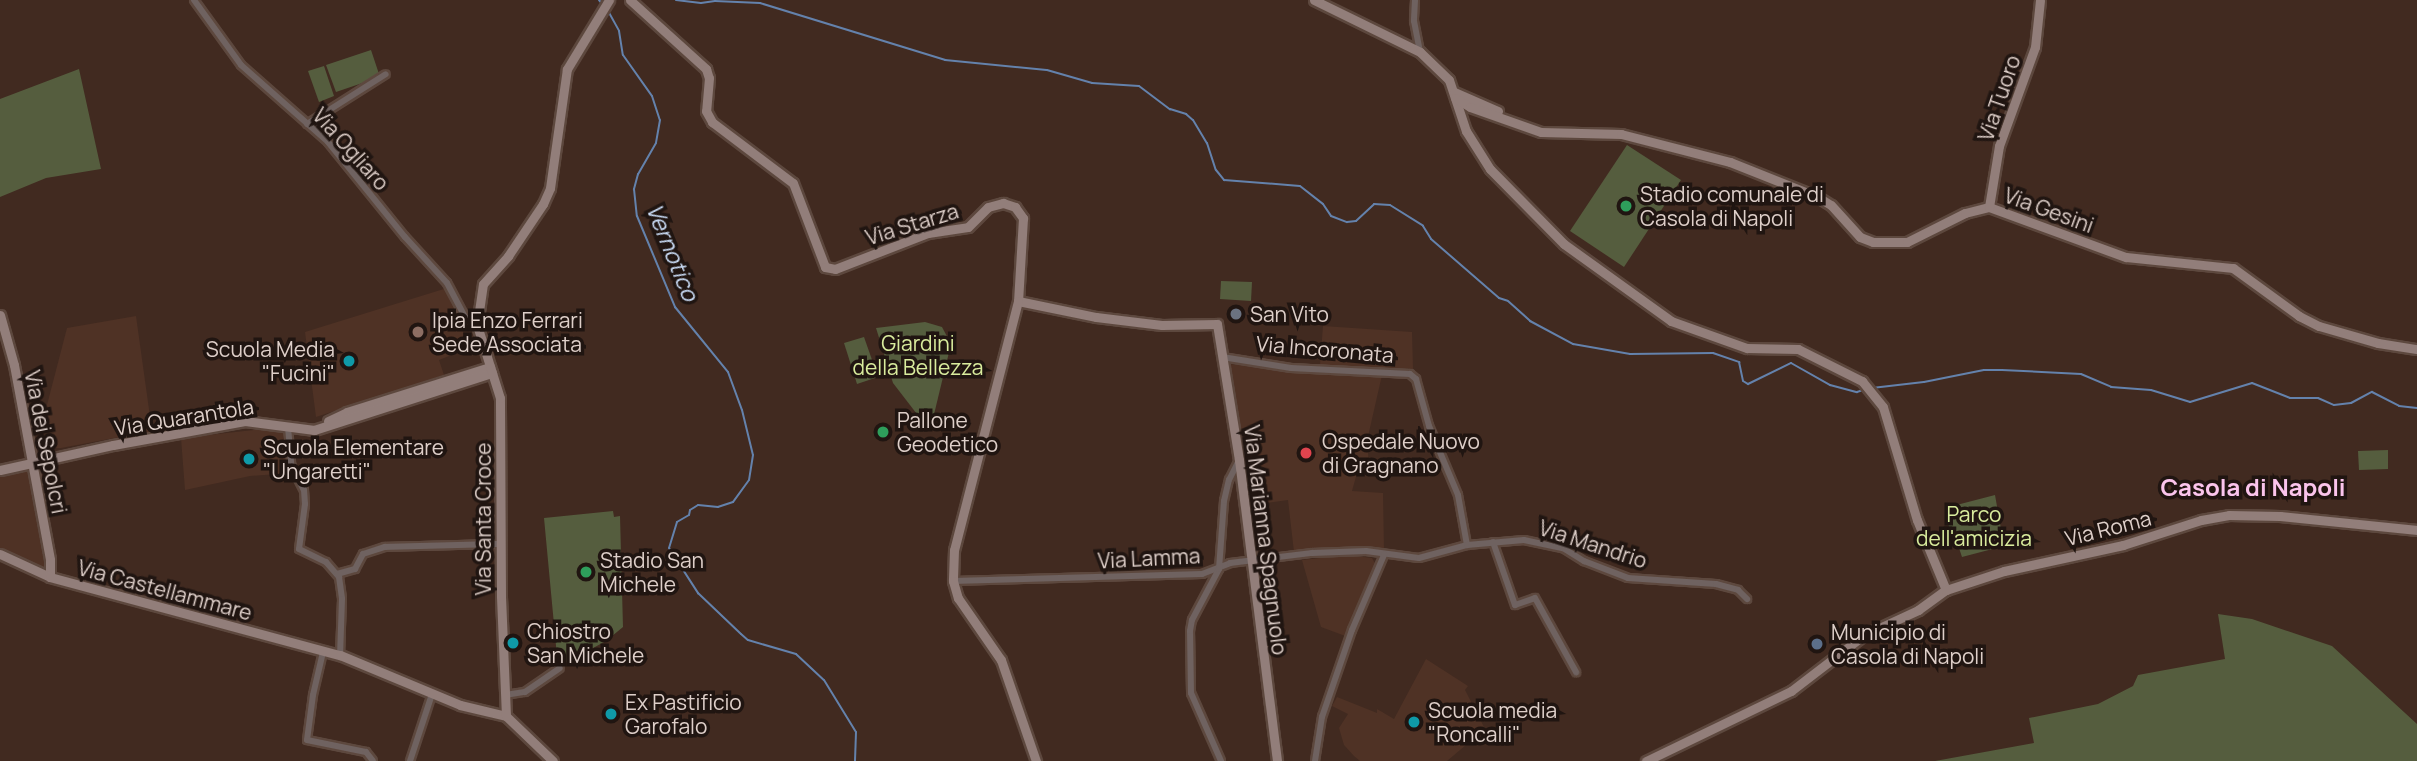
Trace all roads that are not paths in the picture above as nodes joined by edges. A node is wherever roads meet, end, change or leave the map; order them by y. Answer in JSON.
{"nodes":[{"id":1,"x":194,"y":0,"type":"edge"},
{"id":2,"x":609,"y":0,"type":"edge"},
{"id":3,"x":630,"y":0,"type":"edge"},
{"id":4,"x":1314,"y":0,"type":"edge"},
{"id":5,"x":1415,"y":0,"type":"edge"},
{"id":6,"x":2040,"y":0,"type":"edge"},
{"id":7,"x":1420,"y":52,"type":"junction"},
{"id":8,"x":386,"y":75,"type":"dead end"},
{"id":9,"x":1449,"y":80,"type":"junction"},
{"id":10,"x":1455,"y":95,"type":"junction"},
{"id":11,"x":1476,"y":99,"type":"junction"},
{"id":12,"x":307,"y":124,"type":"junction"},
{"id":13,"x":1555,"y":134,"type":"junction"},
{"id":14,"x":1989,"y":207,"type":"junction"},
{"id":15,"x":1021,"y":286,"type":"junction"},
{"id":16,"x":1018,"y":301,"type":"junction"},
{"id":17,"x":1032,"y":303,"type":"junction"},
{"id":18,"x":0,"y":315,"type":"edge"},
{"id":19,"x":477,"y":325,"type":"junction"},
{"id":20,"x":2417,"y":349,"type":"edge"},
{"id":21,"x":1222,"y":357,"type":"junction"},
{"id":22,"x":491,"y":370,"type":"junction"},
{"id":23,"x":288,"y":427,"type":"junction"},
{"id":24,"x":1239,"y":460,"type":"junction"},
{"id":25,"x":30,"y":463,"type":"junction"},
{"id":26,"x":0,"y":470,"type":"edge"},
{"id":27,"x":2417,"y":530,"type":"edge"},
{"id":28,"x":1493,"y":542,"type":"junction"},
{"id":29,"x":502,"y":544,"type":"junction"},
{"id":30,"x":1467,"y":545,"type":"junction"},
{"id":31,"x":0,"y":554,"type":"edge"},
{"id":32,"x":1384,"y":555,"type":"junction"},
{"id":33,"x":1252,"y":560,"type":"junction"},
{"id":34,"x":1219,"y":569,"type":"junction"},
{"id":35,"x":337,"y":575,"type":"junction"},
{"id":36,"x":50,"y":577,"type":"junction"},
{"id":37,"x":953,"y":581,"type":"junction"},
{"id":38,"x":1946,"y":590,"type":"junction"},
{"id":39,"x":1747,"y":599,"type":"dead end"},
{"id":40,"x":323,"y":652,"type":"junction"},
{"id":41,"x":340,"y":655,"type":"junction"},
{"id":42,"x":560,"y":668,"type":"dead end"},
{"id":43,"x":1576,"y":672,"type":"dead end"},
{"id":44,"x":432,"y":694,"type":"junction"},
{"id":45,"x":505,"y":695,"type":"junction"},
{"id":46,"x":506,"y":716,"type":"junction"},
{"id":47,"x":373,"y":761,"type":"edge"},
{"id":48,"x":410,"y":761,"type":"edge"},
{"id":49,"x":553,"y":761,"type":"edge"},
{"id":50,"x":1036,"y":761,"type":"edge"},
{"id":51,"x":1221,"y":761,"type":"edge"},
{"id":52,"x":1277,"y":761,"type":"edge"},
{"id":53,"x":1315,"y":761,"type":"edge"},
{"id":54,"x":1646,"y":761,"type":"edge"}],
"edges":[{"from":1,"to":12,"type":"street","name":"Via Ogliaro"},
{"from":2,"to":19,"type":"street"},
{"from":3,"to":15,"type":"street","name":"Via Starza"},
{"from":4,"to":7,"type":"street"},
{"from":5,"to":7,"type":"street"},
{"from":6,"to":14,"type":"street","name":"Via Tuoro"},
{"from":7,"to":9,"type":"street"},
{"from":8,"to":12,"type":"street"},
{"from":9,"to":10,"type":"street"},
{"from":9,"to":11,"type":"street"},
{"from":10,"to":11,"type":"street"},
{"from":10,"to":13,"type":"street"},
{"from":10,"to":38,"type":"street"},
{"from":11,"to":13,"type":"street"},
{"from":12,"to":19,"type":"street","name":"Via Ogliaro"},
{"from":13,"to":14,"type":"street","name":"Via Gesini"},
{"from":14,"to":20,"type":"street","name":"Via Gesini"},
{"from":15,"to":16,"type":"street","name":"Via Starza"},
{"from":15,"to":17,"type":"street"},
{"from":16,"to":17,"type":"street"},
{"from":16,"to":37,"type":"street","name":"Via Starza"},
{"from":17,"to":21,"type":"street","name":"Via Marianna Spagnuolo"},
{"from":18,"to":25,"type":"street","name":"Via dei Sepolcri"},
{"from":19,"to":22,"type":"street","name":"Via Santa Croce"},
{"from":21,"to":24,"type":"street","name":"Via Marianna Spagnuolo"},
{"from":21,"to":30,"type":"street","name":"Via Incoronata"},
{"from":22,"to":23,"type":"street","name":"Via Quarantola"},
{"from":22,"to":29,"type":"street","name":"Via Santa Croce"},
{"from":23,"to":25,"type":"street","name":"Via Quarantola"},
{"from":23,"to":35,"type":"street"},
{"from":24,"to":33,"type":"street","name":"Via Marianna Spagnuolo"},
{"from":24,"to":34,"type":"street"},
{"from":25,"to":26,"type":"street","name":"Via Quarantola"},
{"from":25,"to":36,"type":"street","name":"Via dei Sepolcri"},
{"from":27,"to":38,"type":"street","name":"Via Roma"},
{"from":28,"to":30,"type":"street","name":"Via Mandrio"},
{"from":28,"to":39,"type":"street","name":"Via Mandrio"},
{"from":28,"to":43,"type":"street"},
{"from":29,"to":35,"type":"street"},
{"from":29,"to":45,"type":"street","name":"Via Santa Croce"},
{"from":30,"to":32,"type":"street","name":"Via Lamma"},
{"from":31,"to":36,"type":"street","name":"Via Castellammare"},
{"from":32,"to":33,"type":"street","name":"Via Lamma"},
{"from":32,"to":53,"type":"street"},
{"from":33,"to":34,"type":"street","name":"Via Lamma"},
{"from":33,"to":52,"type":"street","name":"Via Marianna Spagnuolo"},
{"from":34,"to":37,"type":"street","name":"Via Lamma"},
{"from":34,"to":51,"type":"street"},
{"from":35,"to":41,"type":"street"},
{"from":36,"to":40,"type":"street","name":"Via Castellammare"},
{"from":37,"to":50,"type":"street"},
{"from":38,"to":54,"type":"street","name":"Via Roma"},
{"from":40,"to":41,"type":"street","name":"Via Castellammare"},
{"from":40,"to":47,"type":"street"},
{"from":41,"to":44,"type":"street","name":"Via Castellammare"},
{"from":42,"to":45,"type":"street"},
{"from":44,"to":46,"type":"street","name":"Via Castellammare"},
{"from":44,"to":48,"type":"street"},
{"from":45,"to":46,"type":"street","name":"Via Santa Croce"},
{"from":46,"to":49,"type":"street"}]}
